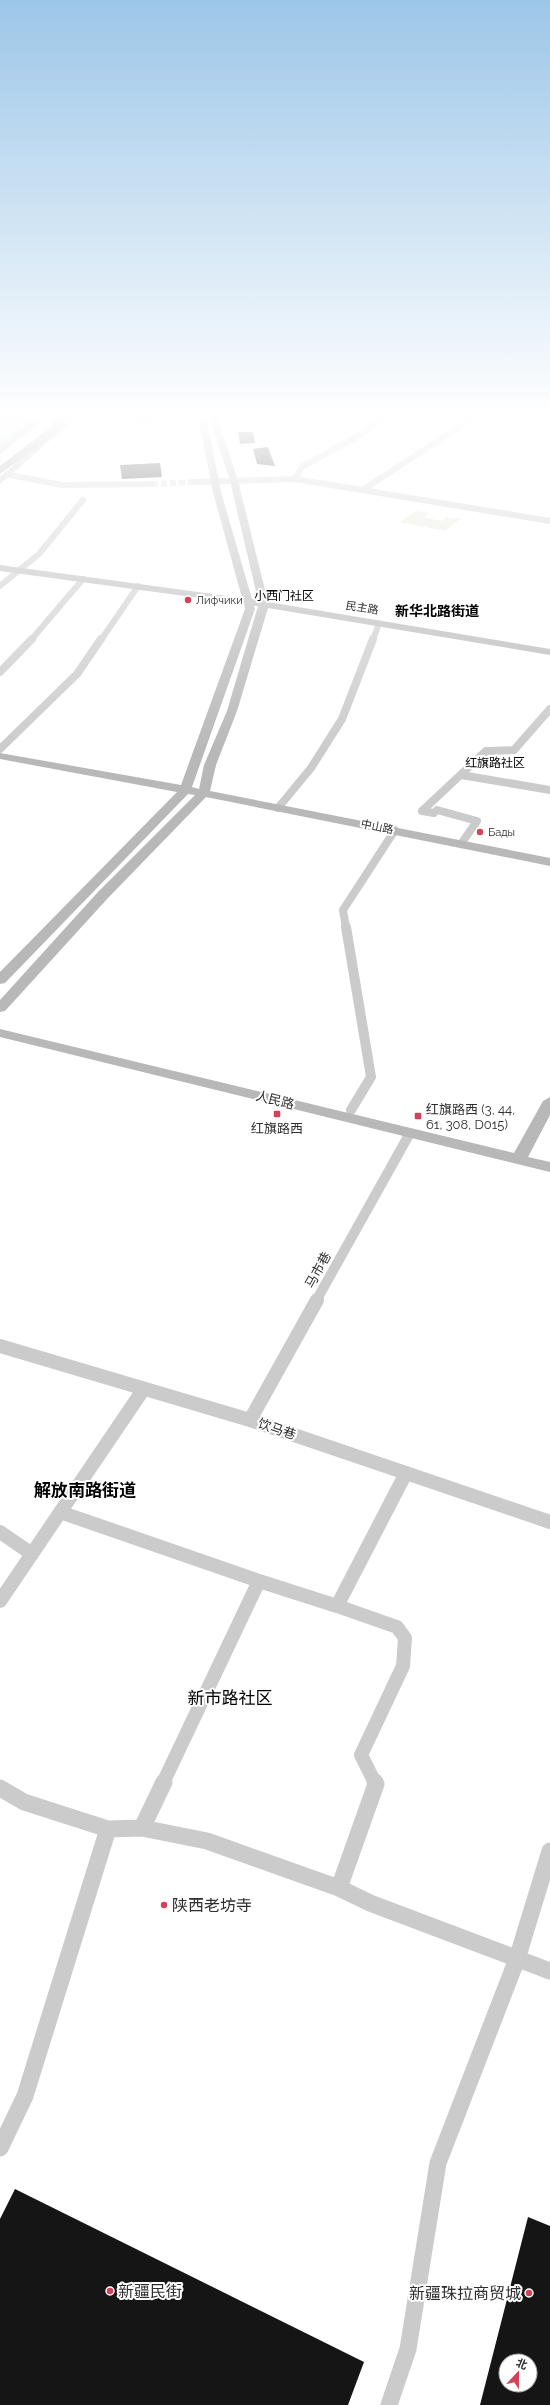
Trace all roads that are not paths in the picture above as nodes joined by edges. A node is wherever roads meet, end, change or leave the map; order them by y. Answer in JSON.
{"nodes":[{"id":1,"x":60,"y":528,"type":"edge"},
{"id":2,"x":228,"y":528,"type":"edge"},
{"id":3,"x":245,"y":528,"type":"edge"},
{"id":4,"x":0,"y":568,"type":"edge"},
{"id":5,"x":17,"y":571,"type":"junction"},
{"id":6,"x":84,"y":579,"type":"junction"},
{"id":7,"x":0,"y":586,"type":"edge"},
{"id":8,"x":138,"y":586,"type":"junction"},
{"id":9,"x":249,"y":602,"type":"junction"},
{"id":10,"x":264,"y":604,"type":"junction"},
{"id":11,"x":379,"y":623,"type":"junction"},
{"id":12,"x":550,"y":652,"type":"edge"},
{"id":13,"x":0,"y":672,"type":"edge"},
{"id":14,"x":550,"y":710,"type":"edge"},
{"id":15,"x":0,"y":749,"type":"edge"},
{"id":16,"x":0,"y":756,"type":"edge"},
{"id":17,"x":192,"y":770,"type":"junction"},
{"id":18,"x":461,"y":775,"type":"junction"},
{"id":19,"x":126,"y":779,"type":"junction"},
{"id":20,"x":206,"y":789,"type":"junction"},
{"id":21,"x":185,"y":790,"type":"junction"},
{"id":22,"x":550,"y":790,"type":"edge"},
{"id":23,"x":278,"y":808,"type":"junction"},
{"id":24,"x":395,"y":830,"type":"junction"},
{"id":25,"x":461,"y":844,"type":"junction"},
{"id":26,"x":550,"y":862,"type":"edge"},
{"id":27,"x":0,"y":980,"type":"edge"},
{"id":28,"x":0,"y":1008,"type":"edge"},
{"id":29,"x":0,"y":1025,"type":"edge"},
{"id":30,"x":0,"y":1033,"type":"edge"},
{"id":31,"x":550,"y":1101,"type":"edge"},
{"id":32,"x":351,"y":1110,"type":"junction"},
{"id":33,"x":410,"y":1133,"type":"junction"},
{"id":34,"x":521,"y":1156,"type":"junction"},
{"id":35,"x":550,"y":1158,"type":"edge"},
{"id":36,"x":550,"y":1167,"type":"edge"},
{"id":37,"x":0,"y":1346,"type":"edge"},
{"id":38,"x":143,"y":1390,"type":"junction"},
{"id":39,"x":250,"y":1420,"type":"junction"},
{"id":40,"x":406,"y":1473,"type":"junction"},
{"id":41,"x":60,"y":1512,"type":"junction"},
{"id":42,"x":550,"y":1522,"type":"edge"},
{"id":43,"x":0,"y":1532,"type":"edge"},
{"id":44,"x":32,"y":1554,"type":"junction"},
{"id":45,"x":259,"y":1581,"type":"junction"},
{"id":46,"x":0,"y":1601,"type":"edge"},
{"id":47,"x":337,"y":1606,"type":"junction"},
{"id":48,"x":0,"y":1788,"type":"edge"},
{"id":49,"x":142,"y":1828,"type":"junction"},
{"id":50,"x":108,"y":1829,"type":"junction"},
{"id":51,"x":550,"y":1851,"type":"edge"},
{"id":52,"x":339,"y":1888,"type":"junction"},
{"id":53,"x":517,"y":1959,"type":"junction"},
{"id":54,"x":550,"y":1971,"type":"edge"},
{"id":55,"x":0,"y":2148,"type":"edge"},
{"id":56,"x":389,"y":2405,"type":"edge"}],
"edges":[{"from":1,"to":5,"type":"street"},
{"from":2,"to":9,"type":"main road"},
{"from":3,"to":10,"type":"main road"},
{"from":4,"to":5,"type":"main road","name":"民主路"},
{"from":5,"to":6,"type":"main road","name":"民主路"},
{"from":5,"to":7,"type":"street"},
{"from":6,"to":8,"type":"main road","name":"民主路"},
{"from":6,"to":13,"type":"street"},
{"from":8,"to":9,"type":"main road","name":"民主路"},
{"from":8,"to":15,"type":"street"},
{"from":9,"to":10,"type":"main road","name":"民主路"},
{"from":9,"to":17,"type":"main road"},
{"from":10,"to":11,"type":"main road","name":"民主路"},
{"from":10,"to":20,"type":"main road"},
{"from":11,"to":12,"type":"main road","name":"民主路"},
{"from":11,"to":23,"type":"street"},
{"from":14,"to":18,"type":"street"},
{"from":16,"to":19,"type":"main road"},
{"from":17,"to":19,"type":"main road"},
{"from":17,"to":21,"type":"main road"},
{"from":18,"to":22,"type":"street"},
{"from":18,"to":25,"type":"street"},
{"from":19,"to":21,"type":"main road","name":"中山路"},
{"from":20,"to":21,"type":"main road","name":"中山路"},
{"from":20,"to":23,"type":"main road","name":"中山路"},
{"from":20,"to":28,"type":"main road"},
{"from":21,"to":27,"type":"main road"},
{"from":23,"to":24,"type":"main road","name":"中山路"},
{"from":24,"to":25,"type":"main road","name":"中山路"},
{"from":24,"to":32,"type":"street"},
{"from":25,"to":26,"type":"main road","name":"中山路"},
{"from":29,"to":32,"type":"main road","name":"人民路"},
{"from":30,"to":33,"type":"main road","name":"人民路"},
{"from":31,"to":34,"type":"main road"},
{"from":32,"to":34,"type":"main road","name":"人民路"},
{"from":33,"to":34,"type":"main road","name":"人民路"},
{"from":33,"to":39,"type":"street","name":"马市巷"},
{"from":34,"to":35,"type":"main road","name":"人民路"},
{"from":34,"to":36,"type":"main road","name":"人民路"},
{"from":37,"to":38,"type":"street","name":"饮马巷"},
{"from":38,"to":39,"type":"street","name":"饮马巷"},
{"from":38,"to":41,"type":"street"},
{"from":39,"to":40,"type":"street","name":"饮马巷"},
{"from":40,"to":42,"type":"street","name":"饮马巷"},
{"from":40,"to":47,"type":"street"},
{"from":41,"to":44,"type":"street"},
{"from":41,"to":45,"type":"street"},
{"from":43,"to":44,"type":"street"},
{"from":44,"to":46,"type":"street"},
{"from":45,"to":47,"type":"street"},
{"from":45,"to":49,"type":"street"},
{"from":47,"to":52,"type":"street"},
{"from":48,"to":50,"type":"street"},
{"from":49,"to":50,"type":"street"},
{"from":49,"to":52,"type":"street"},
{"from":50,"to":55,"type":"street"},
{"from":51,"to":53,"type":"street"},
{"from":52,"to":53,"type":"street"},
{"from":53,"to":54,"type":"street"},
{"from":53,"to":56,"type":"street"}]}
